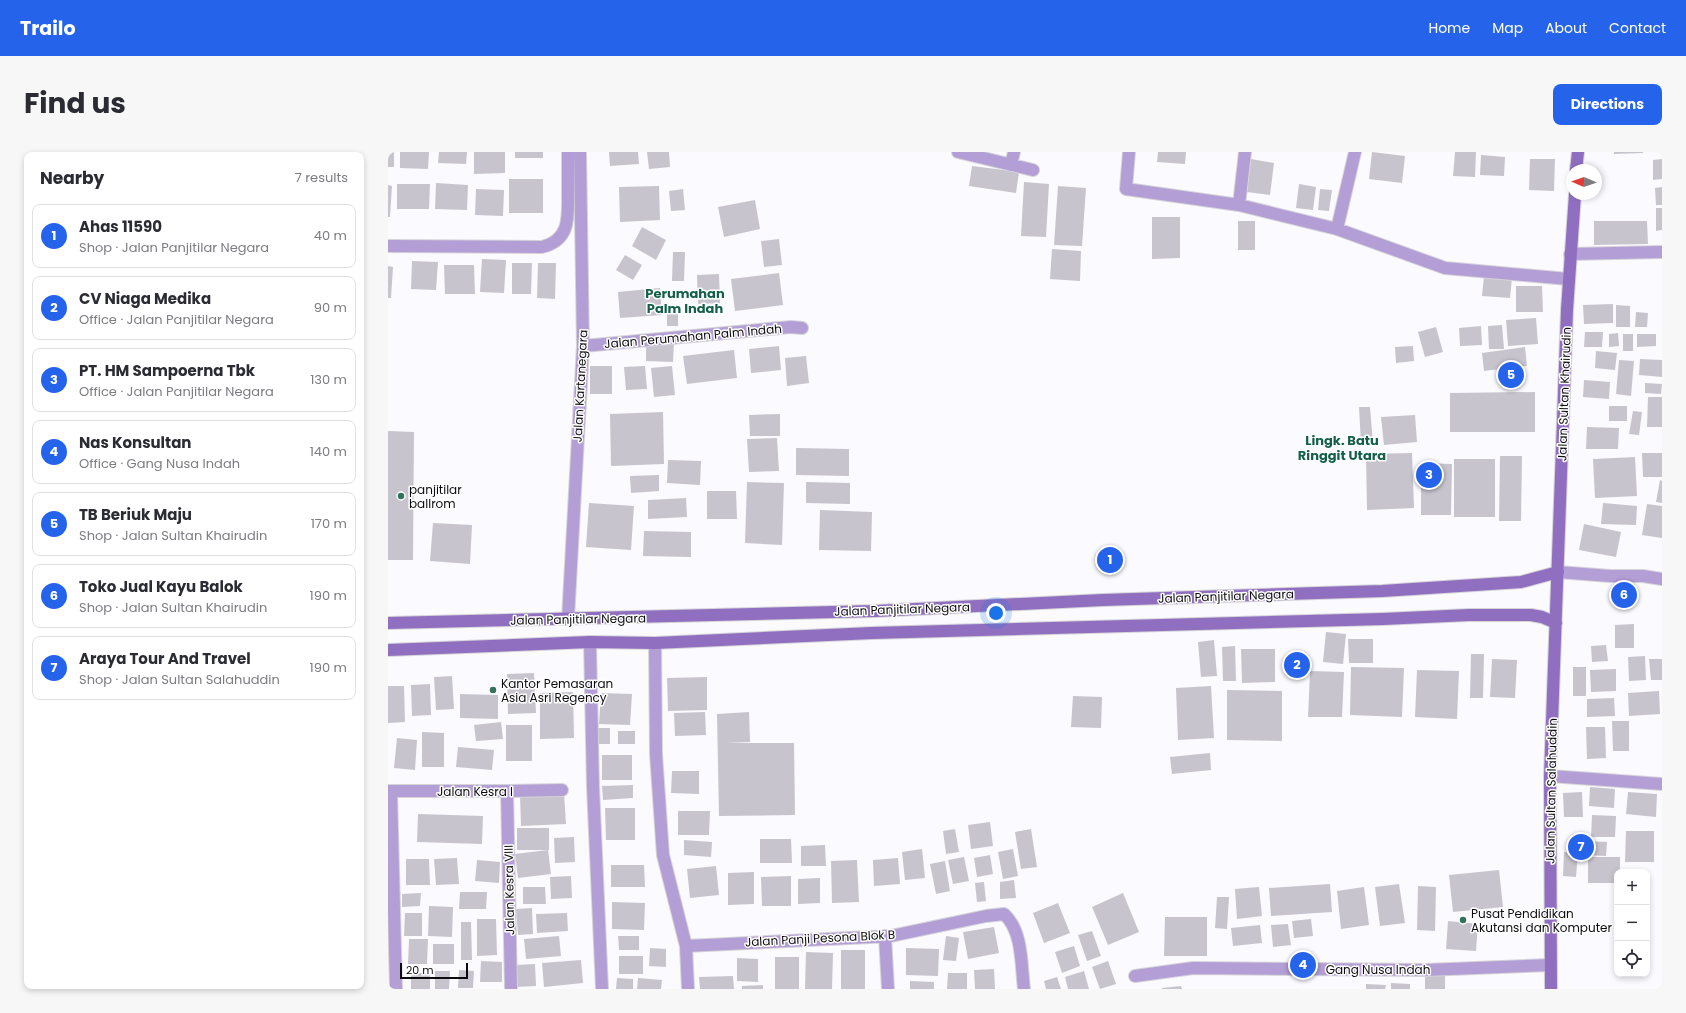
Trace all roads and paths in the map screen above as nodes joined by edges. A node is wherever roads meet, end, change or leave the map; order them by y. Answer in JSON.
{"nodes":[{"id":1,"x":568,"y":152,"type":"edge"},
{"id":2,"x":580,"y":152,"type":"edge"},
{"id":3,"x":958,"y":152,"type":"edge"},
{"id":4,"x":1014,"y":152,"type":"edge"},
{"id":5,"x":1129,"y":152,"type":"edge"},
{"id":6,"x":1244,"y":152,"type":"edge"},
{"id":7,"x":1355,"y":152,"type":"edge"},
{"id":8,"x":1578,"y":152,"type":"edge"},
{"id":9,"x":1577,"y":164,"type":"edge"},
{"id":10,"x":1011,"y":165,"type":"junction"},
{"id":11,"x":1033,"y":170,"type":"dead end"},
{"id":12,"x":1574,"y":200,"type":"edge"},
{"id":13,"x":1239,"y":205,"type":"junction"},
{"id":14,"x":1337,"y":229,"type":"junction"},
{"id":15,"x":388,"y":246,"type":"edge"},
{"id":16,"x":1662,"y":252,"type":"edge"},
{"id":17,"x":1570,"y":254,"type":"junction"},
{"id":18,"x":1568,"y":279,"type":"junction"},
{"id":19,"x":802,"y":328,"type":"dead end"},
{"id":20,"x":583,"y":346,"type":"junction"},
{"id":21,"x":1558,"y":572,"type":"junction"},
{"id":22,"x":1662,"y":579,"type":"edge"},
{"id":23,"x":1557,"y":594,"type":"joint"},
{"id":24,"x":568,"y":619,"type":"junction"},
{"id":25,"x":1556,"y":623,"type":"junction"},
{"id":26,"x":388,"y":624,"type":"edge"},
{"id":27,"x":590,"y":642,"type":"junction"},
{"id":28,"x":655,"y":643,"type":"junction"},
{"id":29,"x":388,"y":650,"type":"edge"},
{"id":30,"x":1550,"y":776,"type":"junction"},
{"id":31,"x":1662,"y":784,"type":"edge"},
{"id":32,"x":562,"y":790,"type":"dead end"},
{"id":33,"x":389,"y":791,"type":"edge"},
{"id":34,"x":507,"y":791,"type":"junction"},
{"id":35,"x":885,"y":936,"type":"junction"},
{"id":36,"x":686,"y":946,"type":"junction"},
{"id":37,"x":1550,"y":965,"type":"junction"},
{"id":38,"x":1135,"y":976,"type":"dead end"},
{"id":39,"x":396,"y":989,"type":"edge"},
{"id":40,"x":511,"y":989,"type":"edge"},
{"id":41,"x":602,"y":989,"type":"edge"},
{"id":42,"x":688,"y":989,"type":"edge"},
{"id":43,"x":888,"y":989,"type":"edge"},
{"id":44,"x":1024,"y":989,"type":"edge"},
{"id":45,"x":1551,"y":989,"type":"edge"}],
"edges":[{"from":1,"to":15,"type":"street"},
{"from":2,"to":20,"type":"street","name":"Jalan Kartanegara"},
{"from":3,"to":10,"type":"street"},
{"from":4,"to":10,"type":"street"},
{"from":5,"to":13,"type":"street"},
{"from":6,"to":13,"type":"street"},
{"from":7,"to":14,"type":"street"},
{"from":8,"to":9,"type":"main road"},
{"from":10,"to":11,"type":"street"},
{"from":12,"to":17,"type":"main road","name":"Jalan Sultan Khairudin"},
{"from":13,"to":14,"type":"street"},
{"from":14,"to":18,"type":"street"},
{"from":16,"to":17,"type":"street"},
{"from":17,"to":18,"type":"main road","name":"Jalan Sultan Khairudin"},
{"from":18,"to":21,"type":"main road","name":"Jalan Sultan Khairudin"},
{"from":19,"to":20,"type":"street","name":"Jalan Perumahan Palm Indah"},
{"from":20,"to":24,"type":"street","name":"Jalan Kartanegara"},
{"from":21,"to":22,"type":"street"},
{"from":21,"to":23,"type":"main road","name":"Jalan Sultan Khairudin"},
{"from":21,"to":24,"type":"main road","name":"Jalan Panjitilar Negara"},
{"from":23,"to":25,"type":"main road","name":"Jalan Sultan Salahuddin"},
{"from":24,"to":26,"type":"main road","name":"Jalan Panjitilar Negara"},
{"from":25,"to":28,"type":"main road"},
{"from":25,"to":30,"type":"main road","name":"Jalan Sultan Salahuddin"},
{"from":27,"to":28,"type":"main road"},
{"from":27,"to":29,"type":"main road"},
{"from":27,"to":41,"type":"street"},
{"from":28,"to":36,"type":"street"},
{"from":30,"to":31,"type":"street"},
{"from":30,"to":37,"type":"main road","name":"Jalan Sultan Salahuddin"},
{"from":32,"to":34,"type":"street","name":"Jalan Kesra I"},
{"from":33,"to":34,"type":"street","name":"Jalan Kesra I"},
{"from":33,"to":39,"type":"street"},
{"from":34,"to":40,"type":"street","name":"Jalan Kesra VIII"},
{"from":35,"to":36,"type":"street","name":"Jalan Panji Pesona Blok B"},
{"from":35,"to":43,"type":"street"},
{"from":35,"to":44,"type":"street","name":"Jalan Panji Pesona Blok B"},
{"from":36,"to":42,"type":"street"},
{"from":37,"to":38,"type":"street","name":"Gang Nusa Indah"},
{"from":37,"to":45,"type":"main road","name":"Jalan Sultan Salahuddin"}]}
